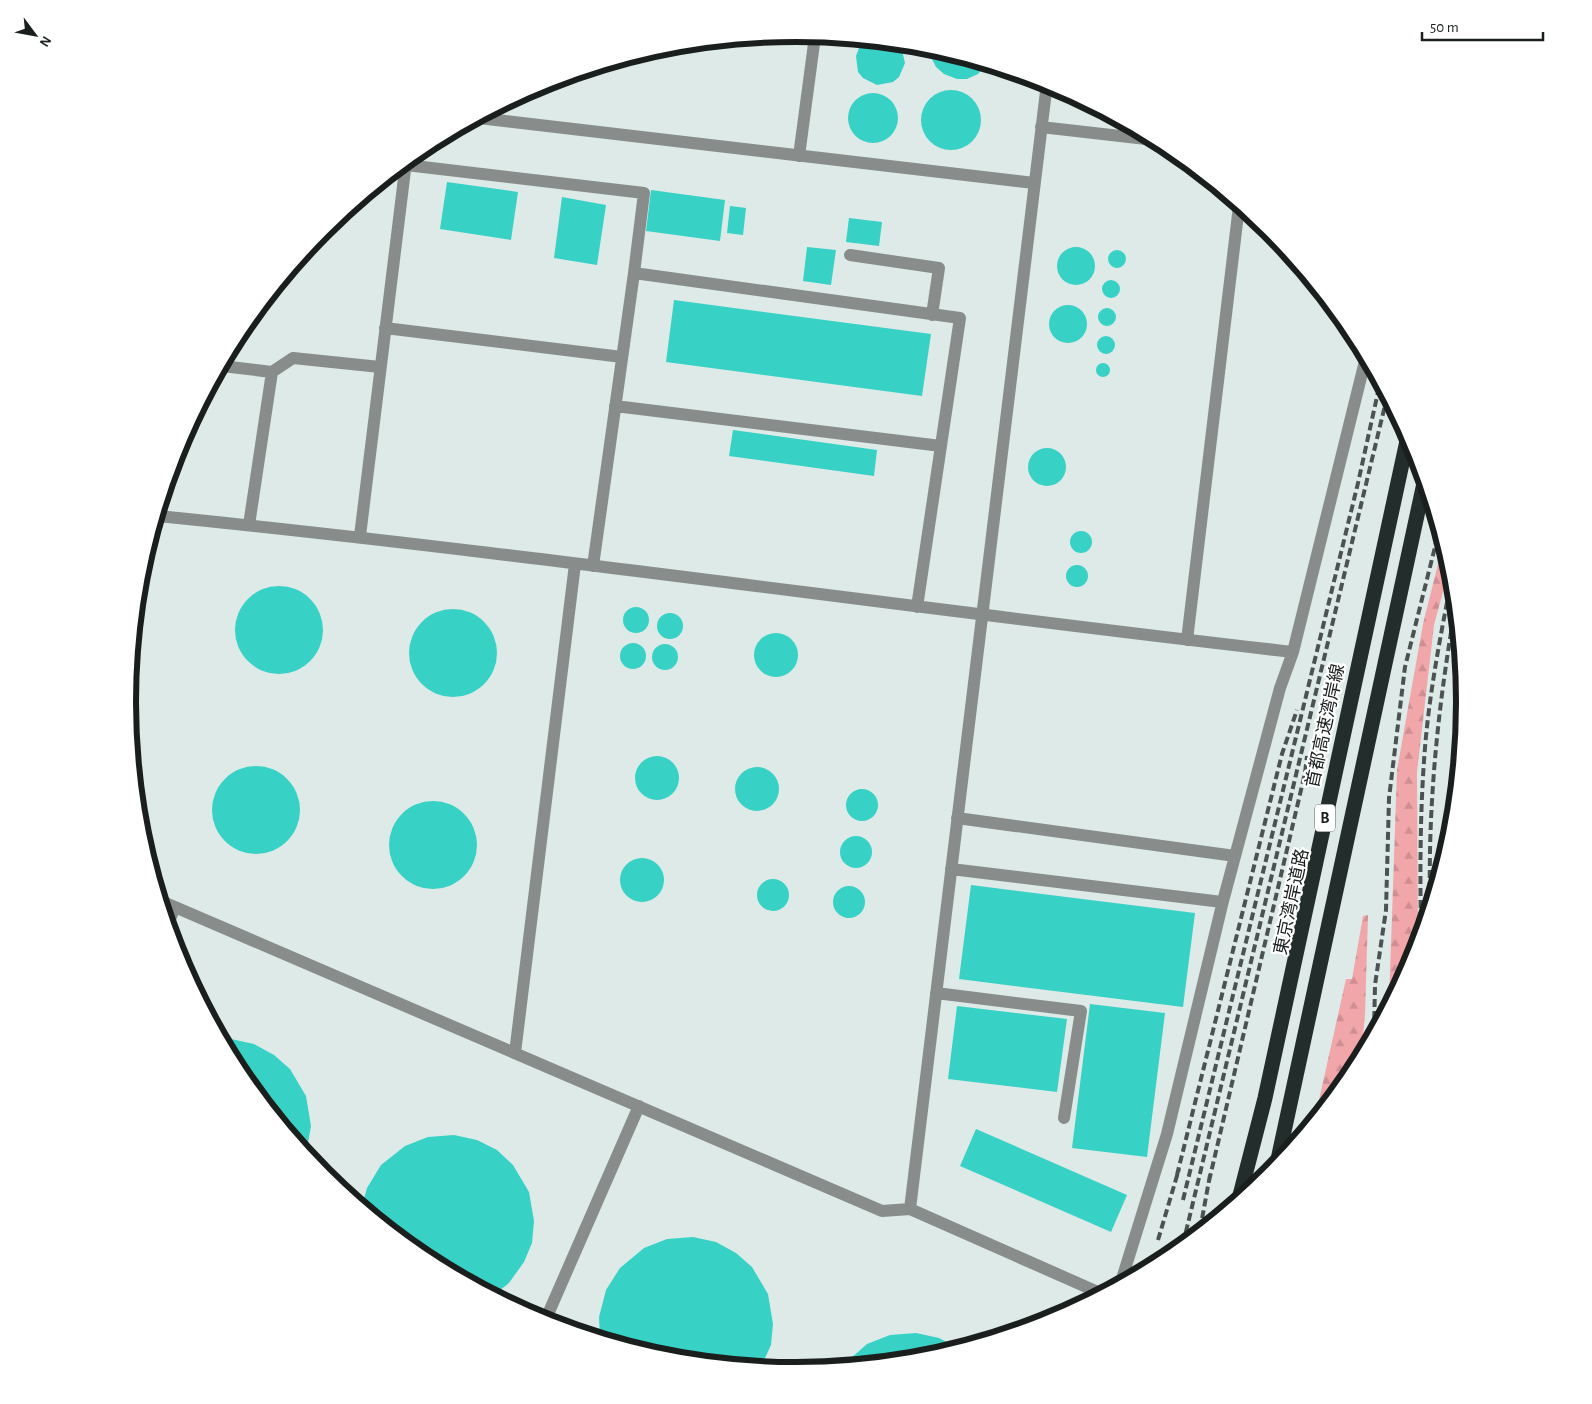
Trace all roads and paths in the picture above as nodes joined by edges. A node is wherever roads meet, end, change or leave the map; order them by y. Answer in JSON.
{"nodes":[{"id":1,"x":814,"y":43,"type":"edge"},
{"id":2,"x":1046,"y":92,"type":"edge"},
{"id":3,"x":488,"y":119,"type":"edge"},
{"id":4,"x":1041,"y":127,"type":"junction"},
{"id":5,"x":1137,"y":138,"type":"edge"},
{"id":6,"x":799,"y":156,"type":"junction"},
{"id":7,"x":415,"y":165,"type":"edge"},
{"id":8,"x":405,"y":172,"type":"edge"},
{"id":9,"x":1034,"y":183,"type":"junction"},
{"id":10,"x":1238,"y":213,"type":"edge"},
{"id":11,"x":850,"y":255,"type":"dead end"},
{"id":12,"x":634,"y":273,"type":"junction"},
{"id":13,"x":932,"y":315,"type":"junction"},
{"id":14,"x":385,"y":328,"type":"junction"},
{"id":15,"x":622,"y":357,"type":"junction"},
{"id":16,"x":228,"y":367,"type":"edge"},
{"id":17,"x":380,"y":367,"type":"junction"},
{"id":18,"x":1364,"y":367,"type":"edge"},
{"id":19,"x":272,"y":372,"type":"junction"},
{"id":20,"x":615,"y":406,"type":"junction"},
{"id":21,"x":941,"y":446,"type":"junction"},
{"id":22,"x":1405,"y":450,"type":"edge"},
{"id":23,"x":1408,"y":457,"type":"edge"},
{"id":24,"x":1422,"y":493,"type":"edge"},
{"id":25,"x":1425,"y":505,"type":"edge"},
{"id":26,"x":163,"y":517,"type":"edge"},
{"id":27,"x":249,"y":525,"type":"junction"},
{"id":28,"x":360,"y":536,"type":"junction"},
{"id":29,"x":575,"y":564,"type":"junction"},
{"id":30,"x":592,"y":566,"type":"junction"},
{"id":31,"x":918,"y":607,"type":"junction"},
{"id":32,"x":982,"y":615,"type":"junction"},
{"id":33,"x":1187,"y":640,"type":"junction"},
{"id":34,"x":1292,"y":652,"type":"junction"},
{"id":35,"x":958,"y":818,"type":"junction"},
{"id":36,"x":1235,"y":856,"type":"junction"},
{"id":37,"x":951,"y":869,"type":"junction"},
{"id":38,"x":1222,"y":902,"type":"junction"},
{"id":39,"x":168,"y":904,"type":"edge"},
{"id":40,"x":176,"y":907,"type":"junction"},
{"id":41,"x":172,"y":916,"type":"edge"},
{"id":42,"x":936,"y":993,"type":"junction"},
{"id":43,"x":515,"y":1052,"type":"junction"},
{"id":44,"x":639,"y":1106,"type":"junction"},
{"id":45,"x":1064,"y":1118,"type":"dead end"},
{"id":46,"x":1288,"y":1141,"type":"edge"},
{"id":47,"x":1280,"y":1149,"type":"edge"},
{"id":48,"x":1247,"y":1182,"type":"edge"},
{"id":49,"x":1242,"y":1187,"type":"edge"},
{"id":50,"x":910,"y":1209,"type":"junction"},
{"id":51,"x":1121,"y":1276,"type":"edge"},
{"id":52,"x":1092,"y":1291,"type":"edge"},
{"id":53,"x":549,"y":1313,"type":"edge"}],
"edges":[{"from":1,"to":6,"type":"lane"},
{"from":2,"to":4,"type":"lane"},
{"from":3,"to":6,"type":"lane"},
{"from":4,"to":5,"type":"lane"},
{"from":4,"to":9,"type":"lane"},
{"from":6,"to":9,"type":"lane"},
{"from":7,"to":12,"type":"lane"},
{"from":8,"to":14,"type":"lane"},
{"from":9,"to":32,"type":"lane"},
{"from":10,"to":33,"type":"lane"},
{"from":11,"to":13,"type":"lane"},
{"from":12,"to":13,"type":"lane"},
{"from":12,"to":15,"type":"lane"},
{"from":13,"to":21,"type":"lane"},
{"from":14,"to":15,"type":"lane"},
{"from":14,"to":17,"type":"lane"},
{"from":15,"to":20,"type":"lane"},
{"from":16,"to":19,"type":"lane"},
{"from":17,"to":19,"type":"lane"},
{"from":17,"to":28,"type":"lane"},
{"from":18,"to":34,"type":"lane"},
{"from":19,"to":27,"type":"lane"},
{"from":20,"to":21,"type":"lane"},
{"from":20,"to":30,"type":"lane"},
{"from":21,"to":31,"type":"lane"},
{"from":22,"to":49,"type":"highway","name":"首都高速湾岸線","number":"B"},
{"from":23,"to":48,"type":"highway","name":"東京湾岸道路"},
{"from":24,"to":47,"type":"highway"},
{"from":25,"to":46,"type":"highway","number":"B"},
{"from":26,"to":27,"type":"lane"},
{"from":27,"to":28,"type":"lane"},
{"from":28,"to":29,"type":"lane"},
{"from":29,"to":30,"type":"lane"},
{"from":29,"to":43,"type":"lane"},
{"from":30,"to":31,"type":"lane"},
{"from":31,"to":32,"type":"lane"},
{"from":32,"to":33,"type":"lane"},
{"from":32,"to":35,"type":"lane"},
{"from":33,"to":34,"type":"lane"},
{"from":34,"to":36,"type":"lane"},
{"from":35,"to":36,"type":"lane"},
{"from":35,"to":37,"type":"lane"},
{"from":36,"to":38,"type":"lane"},
{"from":37,"to":38,"type":"lane"},
{"from":37,"to":42,"type":"lane"},
{"from":38,"to":51,"type":"lane"},
{"from":39,"to":40,"type":"lane"},
{"from":40,"to":41,"type":"lane"},
{"from":40,"to":43,"type":"lane"},
{"from":42,"to":45,"type":"lane"},
{"from":42,"to":50,"type":"lane"},
{"from":43,"to":44,"type":"lane"},
{"from":44,"to":50,"type":"lane"},
{"from":44,"to":53,"type":"lane"},
{"from":50,"to":52,"type":"lane"}]}
